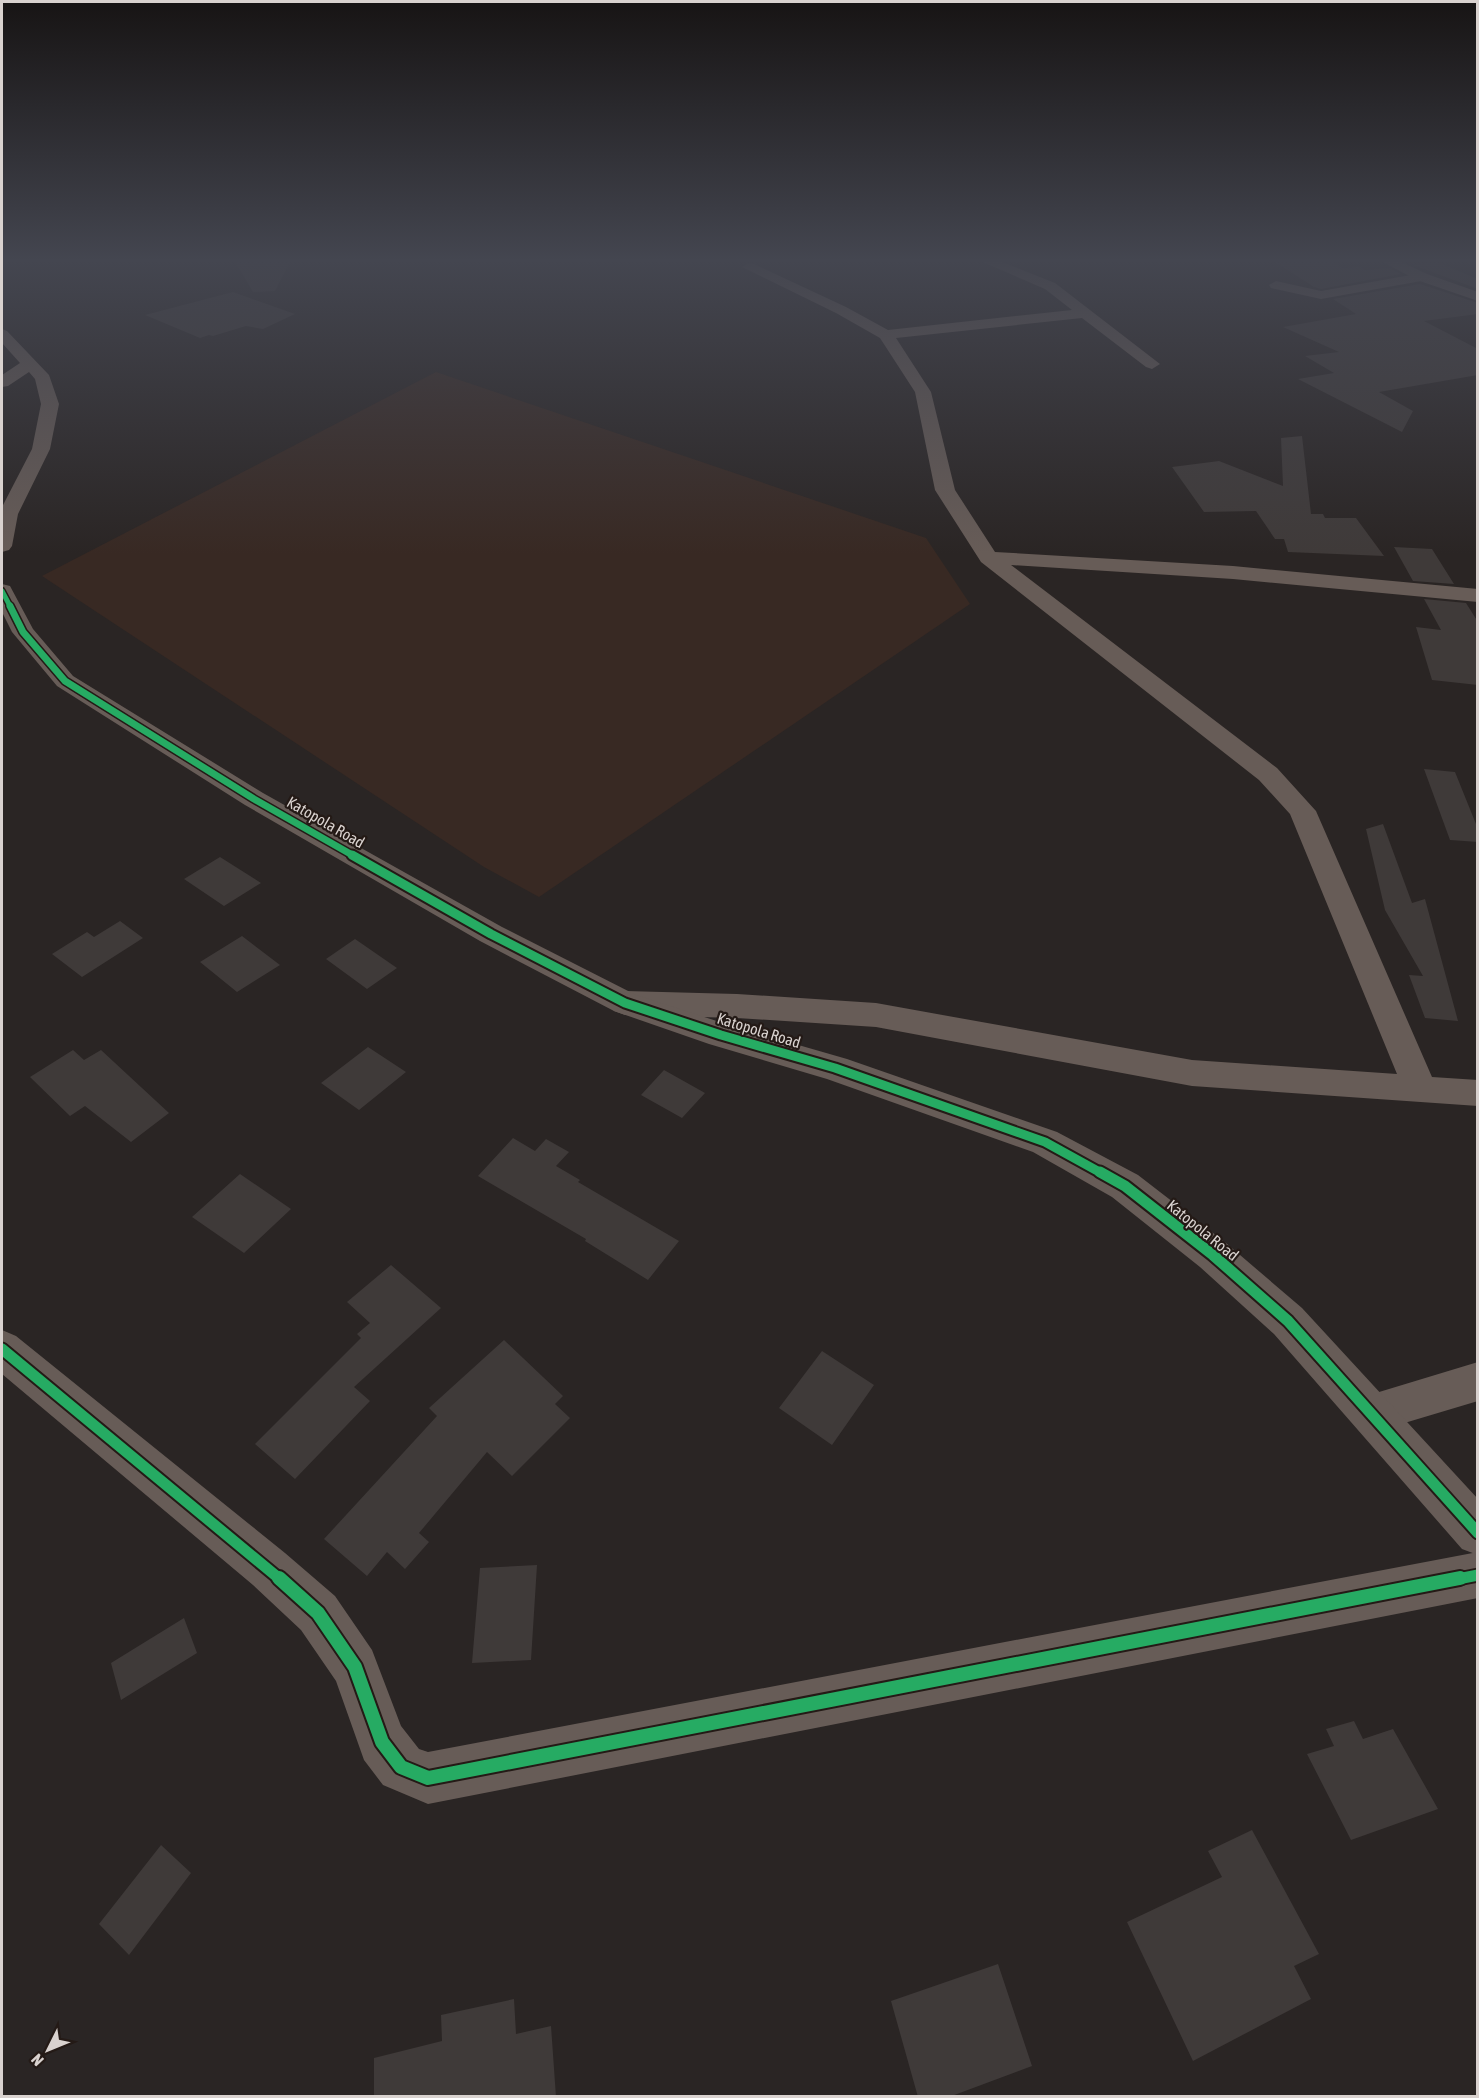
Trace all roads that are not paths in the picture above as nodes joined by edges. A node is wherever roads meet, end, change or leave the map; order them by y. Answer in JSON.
{"nodes":[{"id":1,"x":25,"y":358,"type":"edge"},
{"id":2,"x":901,"y":358,"type":"edge"},
{"id":3,"x":1144,"y":358,"type":"edge"},
{"id":4,"x":30,"y":363,"type":"junction"},
{"id":5,"x":1152,"y":364,"type":"dead end"},
{"id":6,"x":2,"y":382,"type":"edge"},
{"id":7,"x":2,"y":546,"type":"edge"},
{"id":8,"x":988,"y":558,"type":"junction"},
{"id":9,"x":2,"y":591,"type":"edge"},
{"id":10,"x":1478,"y":596,"type":"edge"},
{"id":11,"x":625,"y":1003,"type":"junction"},
{"id":12,"x":1420,"y":1089,"type":"junction"},
{"id":13,"x":1478,"y":1093,"type":"edge"},
{"id":14,"x":2,"y":1349,"type":"edge"},
{"id":15,"x":1478,"y":1381,"type":"edge"},
{"id":16,"x":1371,"y":1413,"type":"junction"},
{"id":17,"x":1478,"y":1533,"type":"edge"},
{"id":18,"x":1478,"y":1575,"type":"edge"}],
"edges":[{"from":1,"to":4,"type":"street"},
{"from":2,"to":8,"type":"street"},
{"from":3,"to":5,"type":"street"},
{"from":4,"to":6,"type":"street"},
{"from":4,"to":7,"type":"street"},
{"from":8,"to":10,"type":"street"},
{"from":8,"to":12,"type":"street"},
{"from":9,"to":11,"type":"street","name":"Katopola Road"},
{"from":11,"to":12,"type":"street"},
{"from":11,"to":16,"type":"street","name":"Katopola Road"},
{"from":12,"to":13,"type":"street"},
{"from":14,"to":18,"type":"street"},
{"from":15,"to":16,"type":"street"},
{"from":16,"to":17,"type":"street","name":"Katopola Road"}]}
